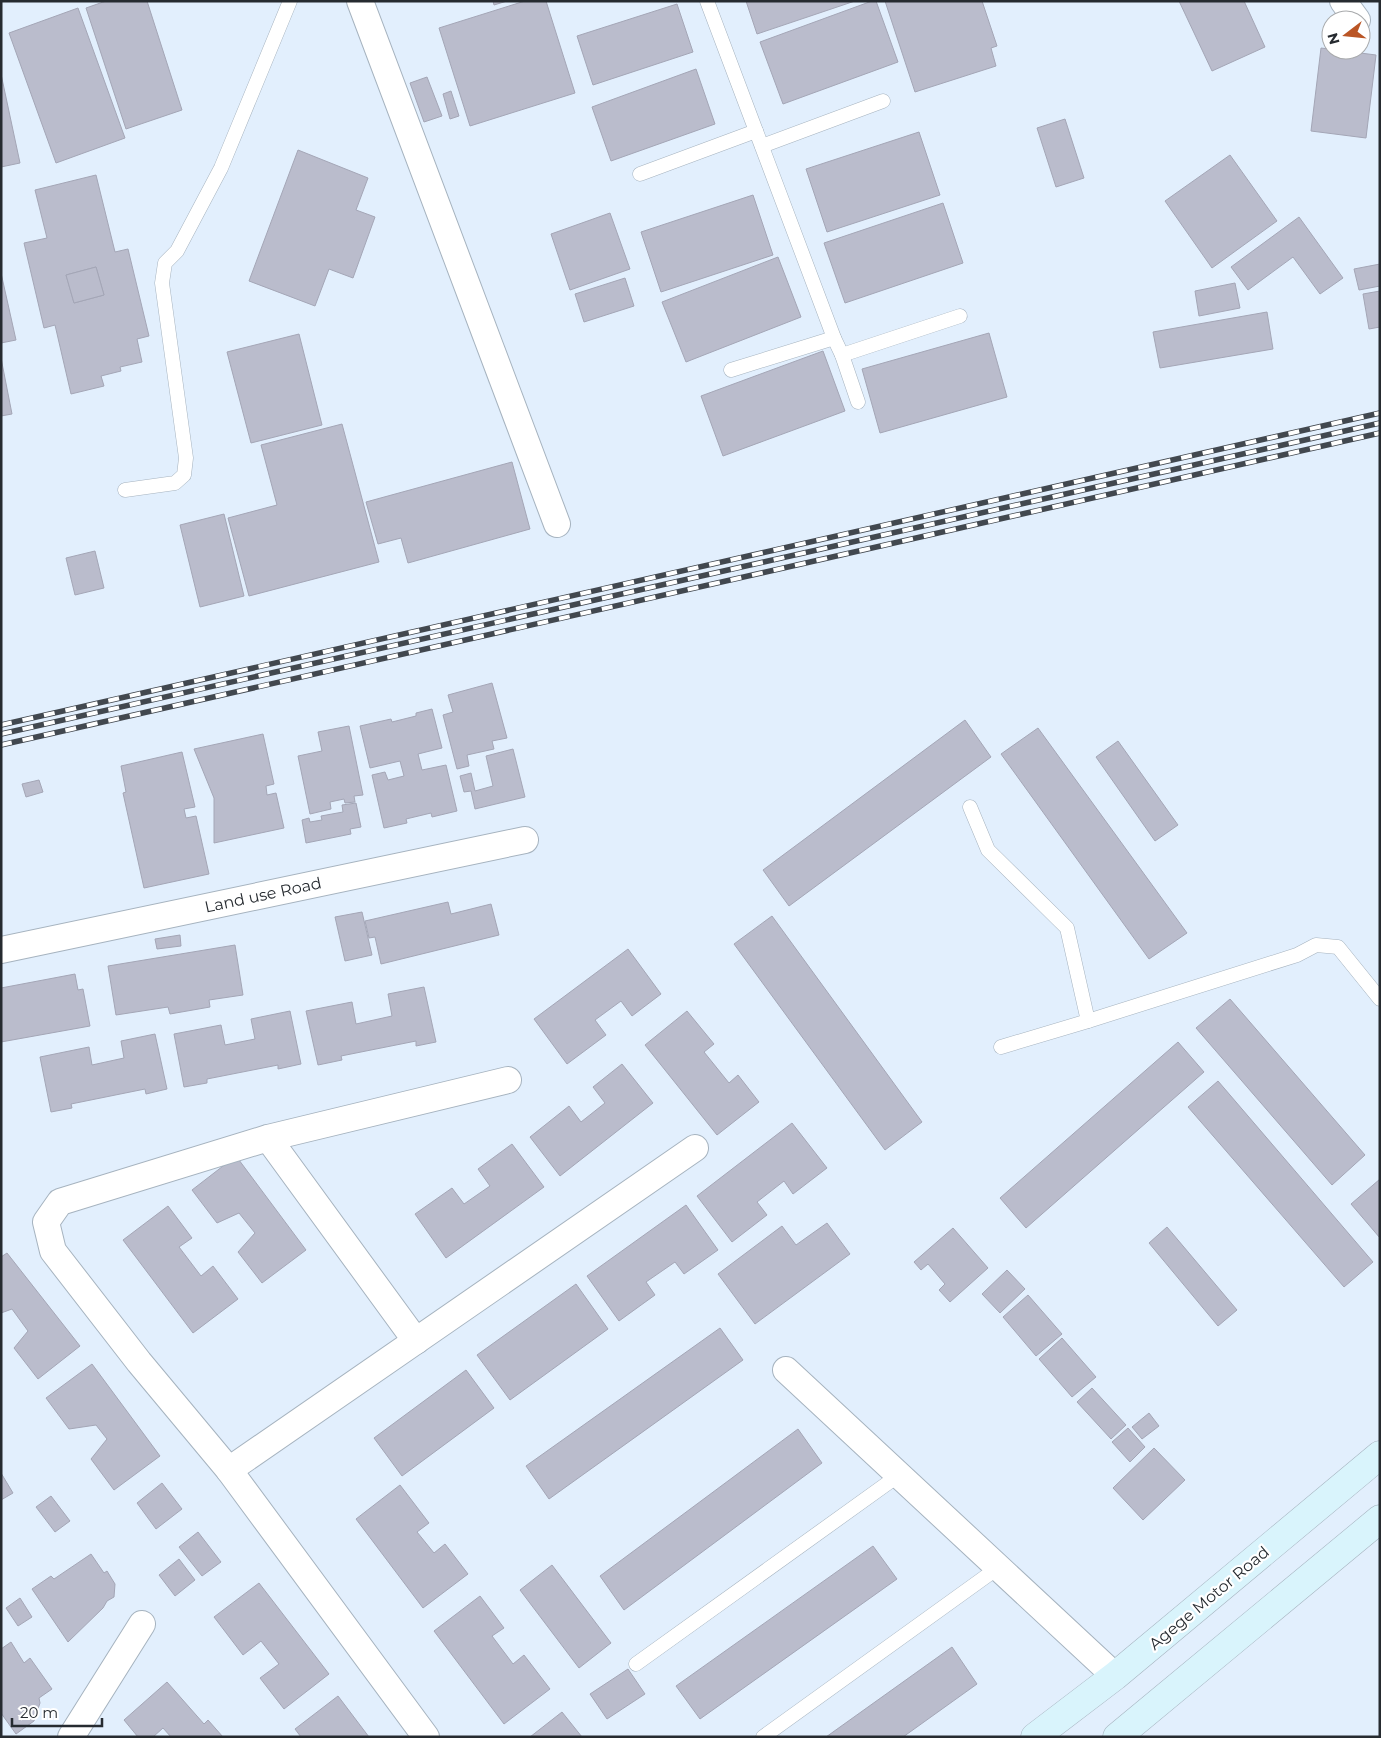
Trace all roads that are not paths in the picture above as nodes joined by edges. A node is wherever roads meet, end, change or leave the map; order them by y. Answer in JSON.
{"nodes":[{"id":1,"x":290,"y":1,"type":"edge"},
{"id":2,"x":360,"y":1,"type":"edge"},
{"id":3,"x":707,"y":1,"type":"edge"},
{"id":4,"x":883,"y":101,"type":"dead end"},
{"id":5,"x":756,"y":130,"type":"junction"},
{"id":6,"x":762,"y":146,"type":"junction"},
{"id":7,"x":640,"y":174,"type":"dead end"},
{"id":8,"x":960,"y":316,"type":"dead end"},
{"id":9,"x":834,"y":338,"type":"junction"},
{"id":10,"x":842,"y":355,"type":"junction"},
{"id":11,"x":731,"y":370,"type":"dead end"},
{"id":12,"x":858,"y":402,"type":"dead end"},
{"id":13,"x":125,"y":490,"type":"dead end"},
{"id":14,"x":557,"y":524,"type":"dead end"},
{"id":15,"x":970,"y":807,"type":"dead end"},
{"id":16,"x":525,"y":840,"type":"dead end"},
{"id":17,"x":1,"y":950,"type":"edge"},
{"id":18,"x":1380,"y":999,"type":"edge"},
{"id":19,"x":1088,"y":1021,"type":"junction"},
{"id":20,"x":1001,"y":1047,"type":"dead end"},
{"id":21,"x":508,"y":1080,"type":"dead end"},
{"id":22,"x":268,"y":1138,"type":"junction"},
{"id":23,"x":695,"y":1148,"type":"dead end"},
{"id":24,"x":416,"y":1340,"type":"junction"},
{"id":25,"x":786,"y":1370,"type":"dead end"},
{"id":26,"x":1380,"y":1455,"type":"edge"},
{"id":27,"x":229,"y":1470,"type":"junction"},
{"id":28,"x":898,"y":1475,"type":"junction"},
{"id":29,"x":1380,"y":1519,"type":"edge"},
{"id":30,"x":999,"y":1567,"type":"junction"},
{"id":31,"x":142,"y":1624,"type":"dead end"},
{"id":32,"x":636,"y":1664,"type":"dead end"},
{"id":33,"x":1115,"y":1676,"type":"junction"},
{"id":34,"x":1123,"y":1735,"type":"edge"},
{"id":35,"x":71,"y":1737,"type":"edge"},
{"id":36,"x":426,"y":1737,"type":"edge"},
{"id":37,"x":763,"y":1737,"type":"edge"},
{"id":38,"x":1035,"y":1737,"type":"edge"}],
"edges":[{"from":1,"to":13,"type":"lane"},
{"from":2,"to":14,"type":"street"},
{"from":3,"to":5,"type":"lane"},
{"from":4,"to":6,"type":"lane"},
{"from":5,"to":6,"type":"lane"},
{"from":5,"to":7,"type":"lane"},
{"from":6,"to":9,"type":"lane"},
{"from":8,"to":10,"type":"lane"},
{"from":9,"to":10,"type":"lane"},
{"from":9,"to":11,"type":"lane"},
{"from":10,"to":12,"type":"lane"},
{"from":15,"to":19,"type":"lane"},
{"from":16,"to":17,"type":"street","name":"Land use Road"},
{"from":18,"to":19,"type":"lane"},
{"from":19,"to":20,"type":"lane"},
{"from":21,"to":22,"type":"street"},
{"from":22,"to":24,"type":"street"},
{"from":22,"to":27,"type":"street"},
{"from":23,"to":24,"type":"street"},
{"from":24,"to":27,"type":"street"},
{"from":25,"to":28,"type":"street"},
{"from":26,"to":33,"type":"main road","name":"Agege Motor Road"},
{"from":27,"to":36,"type":"street"},
{"from":28,"to":30,"type":"street"},
{"from":28,"to":32,"type":"lane"},
{"from":29,"to":34,"type":"main road"},
{"from":30,"to":33,"type":"street"},
{"from":30,"to":37,"type":"lane"},
{"from":31,"to":35,"type":"street"},
{"from":33,"to":38,"type":"main road","name":"Agege Motor Road"}]}
